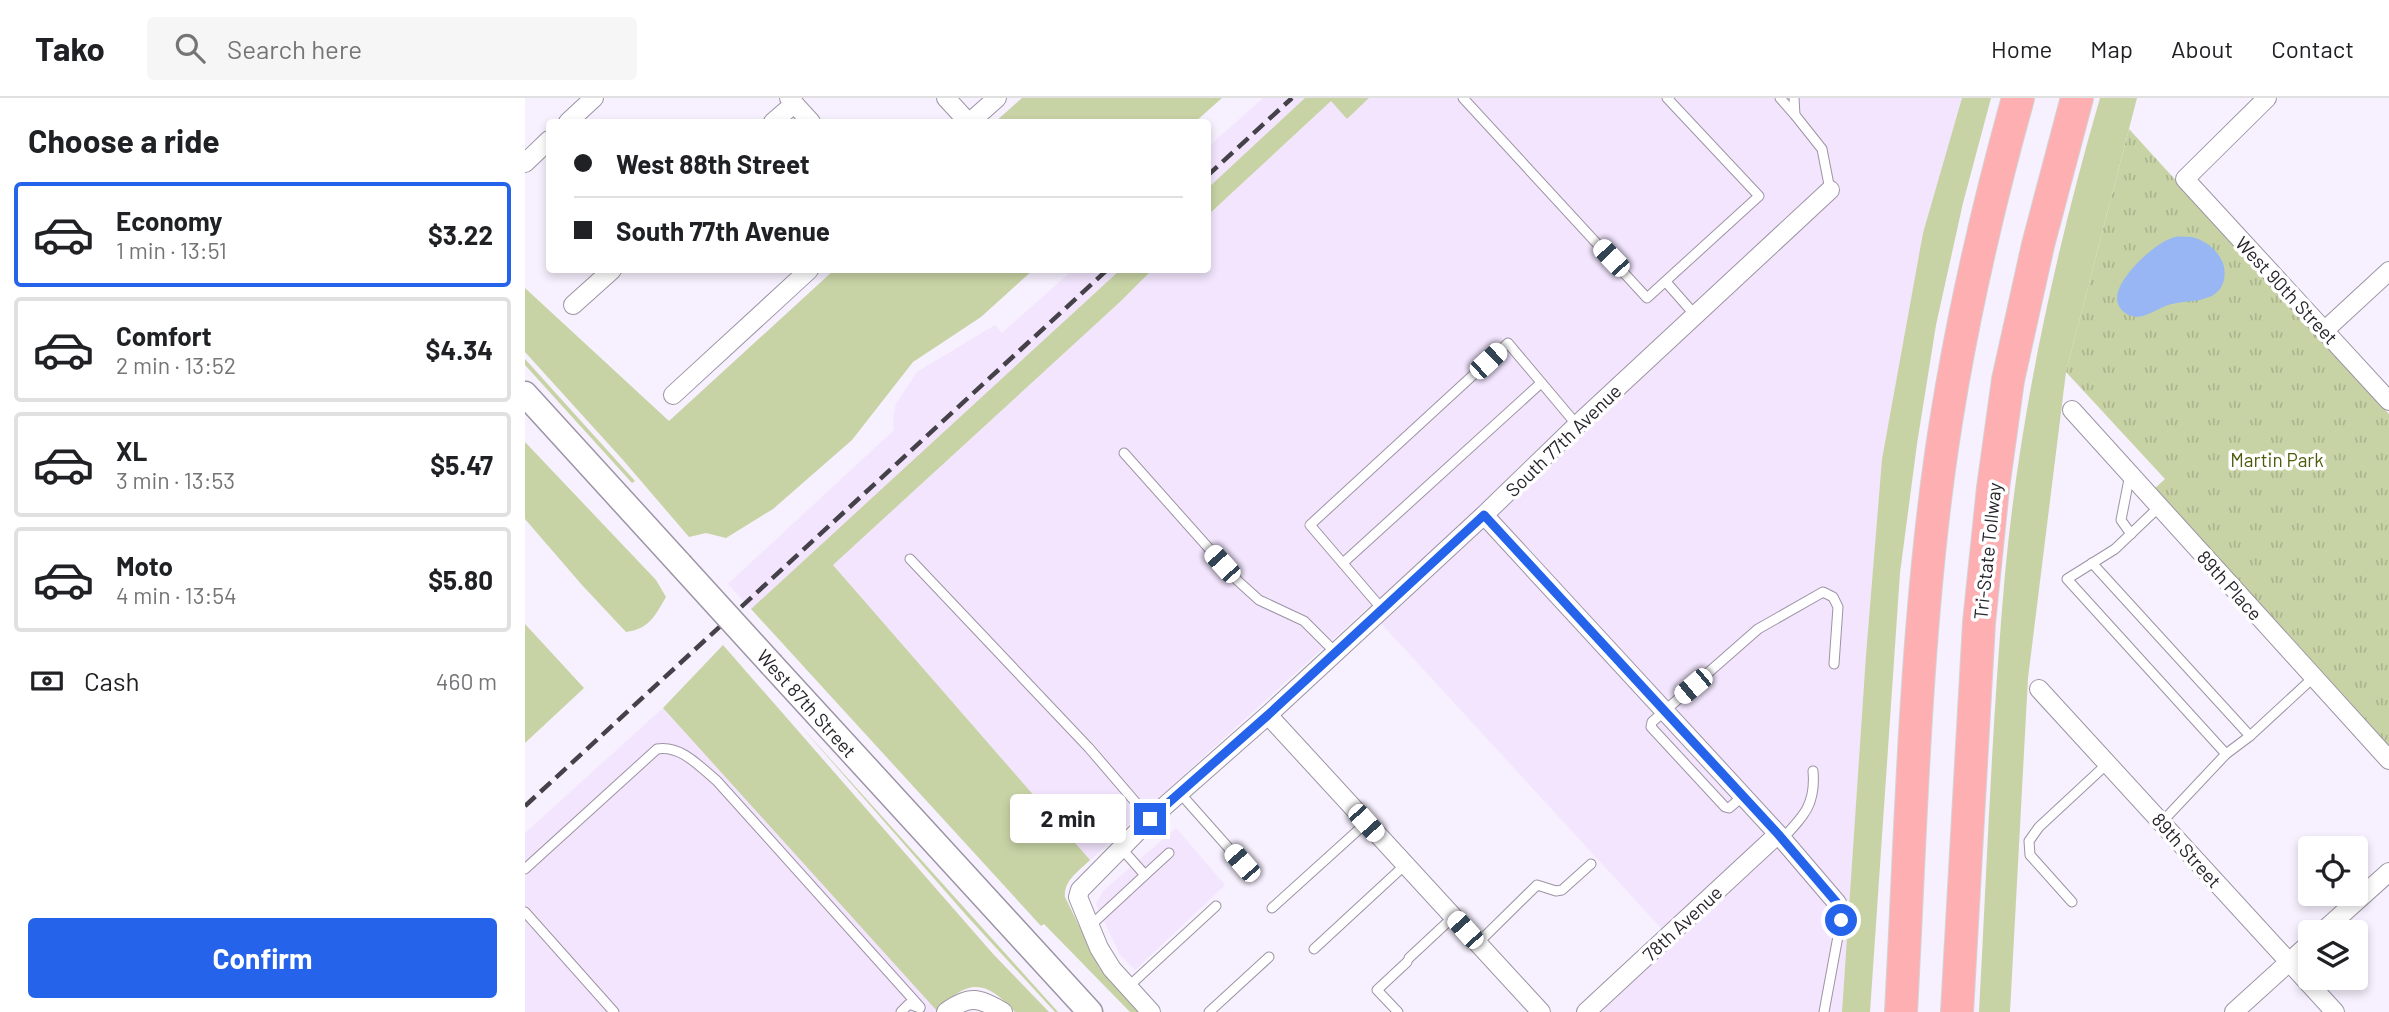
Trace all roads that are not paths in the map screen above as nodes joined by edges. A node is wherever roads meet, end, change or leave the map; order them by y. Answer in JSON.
{"nodes":[{"id":1,"x":594,"y":98,"type":"edge"},
{"id":2,"x":947,"y":98,"type":"edge"},
{"id":3,"x":997,"y":98,"type":"edge"},
{"id":4,"x":1464,"y":98,"type":"edge"},
{"id":5,"x":1667,"y":98,"type":"edge"},
{"id":6,"x":1780,"y":98,"type":"edge"},
{"id":7,"x":1794,"y":98,"type":"edge"},
{"id":8,"x":2018,"y":98,"type":"edge"},
{"id":9,"x":2077,"y":98,"type":"edge"},
{"id":10,"x":2267,"y":98,"type":"edge"},
{"id":11,"x":791,"y":101,"type":"edge"},
{"id":12,"x":1795,"y":115,"type":"junction"},
{"id":13,"x":571,"y":119,"type":"edge"},
{"id":14,"x":776,"y":119,"type":"edge"},
{"id":15,"x":808,"y":119,"type":"edge"},
{"id":16,"x":966,"y":119,"type":"edge"},
{"id":17,"x":972,"y":119,"type":"edge"},
{"id":18,"x":546,"y":143,"type":"edge"},
{"id":19,"x":525,"y":163,"type":"edge"},
{"id":20,"x":1830,"y":190,"type":"joint"},
{"id":21,"x":2389,"y":271,"type":"edge"},
{"id":22,"x":609,"y":273,"type":"edge"},
{"id":23,"x":806,"y":273,"type":"edge"},
{"id":24,"x":1666,"y":282,"type":"junction"},
{"id":25,"x":573,"y":305,"type":"dead end"},
{"id":26,"x":1695,"y":315,"type":"junction"},
{"id":27,"x":2324,"y":331,"type":"junction"},
{"id":28,"x":1541,"y":383,"type":"junction"},
{"id":29,"x":525,"y":394,"type":"edge"},
{"id":30,"x":673,"y":395,"type":"dead end"},
{"id":31,"x":2389,"y":401,"type":"edge"},
{"id":32,"x":2072,"y":410,"type":"dead end"},
{"id":33,"x":1577,"y":425,"type":"junction"},
{"id":34,"x":1124,"y":453,"type":"dead end"},
{"id":35,"x":2130,"y":474,"type":"junction"},
{"id":36,"x":2159,"y":507,"type":"junction"},
{"id":37,"x":1484,"y":515,"type":"junction"},
{"id":38,"x":2131,"y":534,"type":"junction"},
{"id":39,"x":910,"y":559,"type":"dead end"},
{"id":40,"x":1343,"y":563,"type":"junction"},
{"id":41,"x":2092,"y":563,"type":"junction"},
{"id":42,"x":1383,"y":609,"type":"junction"},
{"id":43,"x":1335,"y":652,"type":"junction"},
{"id":44,"x":1834,"y":664,"type":"dead end"},
{"id":45,"x":2314,"y":677,"type":"junction"},
{"id":46,"x":2039,"y":689,"type":"dead end"},
{"id":47,"x":1664,"y":711,"type":"junction"},
{"id":48,"x":1268,"y":715,"type":"junction"},
{"id":49,"x":2250,"y":736,"type":"junction"},
{"id":50,"x":1695,"y":744,"type":"junction"},
{"id":51,"x":2226,"y":754,"type":"junction"},
{"id":52,"x":1679,"y":758,"type":"junction"},
{"id":53,"x":2389,"y":760,"type":"edge"},
{"id":54,"x":2108,"y":763,"type":"junction"},
{"id":55,"x":1814,"y":771,"type":"dead end"},
{"id":56,"x":1179,"y":792,"type":"junction"},
{"id":57,"x":1742,"y":797,"type":"junction"},
{"id":58,"x":1150,"y":819,"type":"junction"},
{"id":59,"x":2162,"y":822,"type":"junction"},
{"id":60,"x":1366,"y":823,"type":"junction"},
{"id":61,"x":1780,"y":836,"type":"junction"},
{"id":62,"x":1122,"y":849,"type":"junction"},
{"id":63,"x":1169,"y":853,"type":"dead end"},
{"id":64,"x":1242,"y":863,"type":"dead end"},
{"id":65,"x":1591,"y":864,"type":"dead end"},
{"id":66,"x":1405,"y":865,"type":"junction"},
{"id":67,"x":525,"y":869,"type":"edge"},
{"id":68,"x":2389,"y":872,"type":"edge"},
{"id":69,"x":1145,"y":875,"type":"junction"},
{"id":70,"x":2072,"y":902,"type":"dead end"},
{"id":71,"x":1837,"y":903,"type":"joint"},
{"id":72,"x":1216,"y":906,"type":"dead end"},
{"id":73,"x":1272,"y":908,"type":"dead end"},
{"id":74,"x":525,"y":912,"type":"edge"},
{"id":75,"x":1453,"y":917,"type":"junction"},
{"id":76,"x":2335,"y":920,"type":"edge"},
{"id":77,"x":1089,"y":927,"type":"junction"},
{"id":78,"x":1478,"y":943,"type":"junction"},
{"id":79,"x":1314,"y":949,"type":"dead end"},
{"id":80,"x":2298,"y":954,"type":"edge"},
{"id":81,"x":1269,"y":957,"type":"dead end"},
{"id":82,"x":2289,"y":962,"type":"junction"},
{"id":83,"x":1128,"y":987,"type":"junction"},
{"id":84,"x":922,"y":1010,"type":"edge"},
{"id":85,"x":614,"y":1012,"type":"edge"},
{"id":86,"x":901,"y":1012,"type":"edge"},
{"id":87,"x":946,"y":1012,"type":"edge"},
{"id":88,"x":1003,"y":1012,"type":"edge"},
{"id":89,"x":1090,"y":1012,"type":"edge"},
{"id":90,"x":1151,"y":1012,"type":"edge"},
{"id":91,"x":1209,"y":1012,"type":"edge"},
{"id":92,"x":1398,"y":1012,"type":"edge"},
{"id":93,"x":1541,"y":1012,"type":"edge"},
{"id":94,"x":1586,"y":1012,"type":"edge"},
{"id":95,"x":1824,"y":1012,"type":"edge"},
{"id":96,"x":1901,"y":1012,"type":"edge"},
{"id":97,"x":1957,"y":1012,"type":"edge"},
{"id":98,"x":2234,"y":1012,"type":"edge"},
{"id":99,"x":2335,"y":1012,"type":"edge"}],
"edges":[{"from":1,"to":13,"type":"street"},
{"from":2,"to":16,"type":"street"},
{"from":3,"to":17,"type":"street"},
{"from":4,"to":24,"type":"lane"},
{"from":5,"to":24,"type":"lane"},
{"from":6,"to":12,"type":"lane"},
{"from":7,"to":12,"type":"lane"},
{"from":8,"to":96,"type":"highway"},
{"from":9,"to":97,"type":"highway","name":"Tri-State Tollway"},
{"from":10,"to":27,"type":"street","name":"West 90th Street"},
{"from":11,"to":14,"type":"street"},
{"from":11,"to":15,"type":"street"},
{"from":12,"to":20,"type":"lane"},
{"from":18,"to":19,"type":"street"},
{"from":20,"to":26,"type":"street","name":"South 77th Avenue"},
{"from":21,"to":27,"type":"street"},
{"from":22,"to":25,"type":"street"},
{"from":23,"to":30,"type":"street"},
{"from":24,"to":26,"type":"lane"},
{"from":26,"to":33,"type":"street","name":"South 77th Avenue"},
{"from":27,"to":31,"type":"street","name":"West 90th Street"},
{"from":28,"to":33,"type":"lane"},
{"from":28,"to":40,"type":"lane"},
{"from":28,"to":40,"type":"lane"},
{"from":29,"to":89,"type":"main road","name":"West 87th Street","bridge":true},
{"from":32,"to":35,"type":"street","name":"89th Place"},
{"from":33,"to":37,"type":"street","name":"South 77th Avenue"},
{"from":34,"to":43,"type":"lane"},
{"from":35,"to":36,"type":"street","name":"89th Place"},
{"from":35,"to":38,"type":"lane"},
{"from":36,"to":38,"type":"lane"},
{"from":36,"to":45,"type":"street","name":"89th Place"},
{"from":37,"to":42,"type":"street","name":"South 77th Avenue"},
{"from":37,"to":47,"type":"street"},
{"from":38,"to":41,"type":"lane"},
{"from":39,"to":58,"type":"lane"},
{"from":40,"to":42,"type":"lane"},
{"from":41,"to":49,"type":"lane"},
{"from":41,"to":51,"type":"lane"},
{"from":42,"to":43,"type":"street","name":"South 77th Avenue"},
{"from":43,"to":48,"type":"street","name":"South 77th Avenue"},
{"from":44,"to":47,"type":"lane"},
{"from":45,"to":49,"type":"lane"},
{"from":45,"to":53,"type":"street","name":"89th Place"},
{"from":46,"to":54,"type":"street","name":"89th Street"},
{"from":47,"to":50,"type":"street"},
{"from":47,"to":52,"type":"lane"},
{"from":48,"to":56,"type":"street","name":"South 77th Avenue"},
{"from":48,"to":60,"type":"street"},
{"from":49,"to":51,"type":"lane"},
{"from":50,"to":52,"type":"lane"},
{"from":50,"to":57,"type":"street"},
{"from":51,"to":59,"type":"lane"},
{"from":52,"to":57,"type":"lane"},
{"from":54,"to":59,"type":"street","name":"89th Street"},
{"from":54,"to":70,"type":"lane"},
{"from":55,"to":61,"type":"lane"},
{"from":56,"to":58,"type":"street","name":"South 77th Avenue"},
{"from":56,"to":64,"type":"lane"},
{"from":57,"to":61,"type":"street"},
{"from":58,"to":62,"type":"street","name":"South 77th Avenue"},
{"from":59,"to":82,"type":"street","name":"89th Street"},
{"from":60,"to":66,"type":"street"},
{"from":60,"to":73,"type":"lane"},
{"from":61,"to":71,"type":"street"},
{"from":61,"to":94,"type":"street","name":"78th Avenue"},
{"from":62,"to":69,"type":"lane"},
{"from":62,"to":77,"type":"street","name":"South 77th Avenue"},
{"from":63,"to":69,"type":"lane"},
{"from":65,"to":78,"type":"lane"},
{"from":66,"to":75,"type":"street"},
{"from":66,"to":79,"type":"lane"},
{"from":67,"to":84,"type":"lane"},
{"from":68,"to":76,"type":"street"},
{"from":69,"to":77,"type":"lane"},
{"from":71,"to":95,"type":"lane"},
{"from":72,"to":83,"type":"lane"},
{"from":74,"to":85,"type":"lane"},
{"from":75,"to":78,"type":"street"},
{"from":75,"to":92,"type":"lane"},
{"from":77,"to":83,"type":"street"},
{"from":78,"to":93,"type":"street"},
{"from":80,"to":82,"type":"street"},
{"from":81,"to":91,"type":"lane"},
{"from":82,"to":98,"type":"street"},
{"from":82,"to":99,"type":"street","name":"89th Street"},
{"from":83,"to":90,"type":"street"},
{"from":84,"to":86,"type":"lane"},
{"from":87,"to":88,"type":"street"}]}
